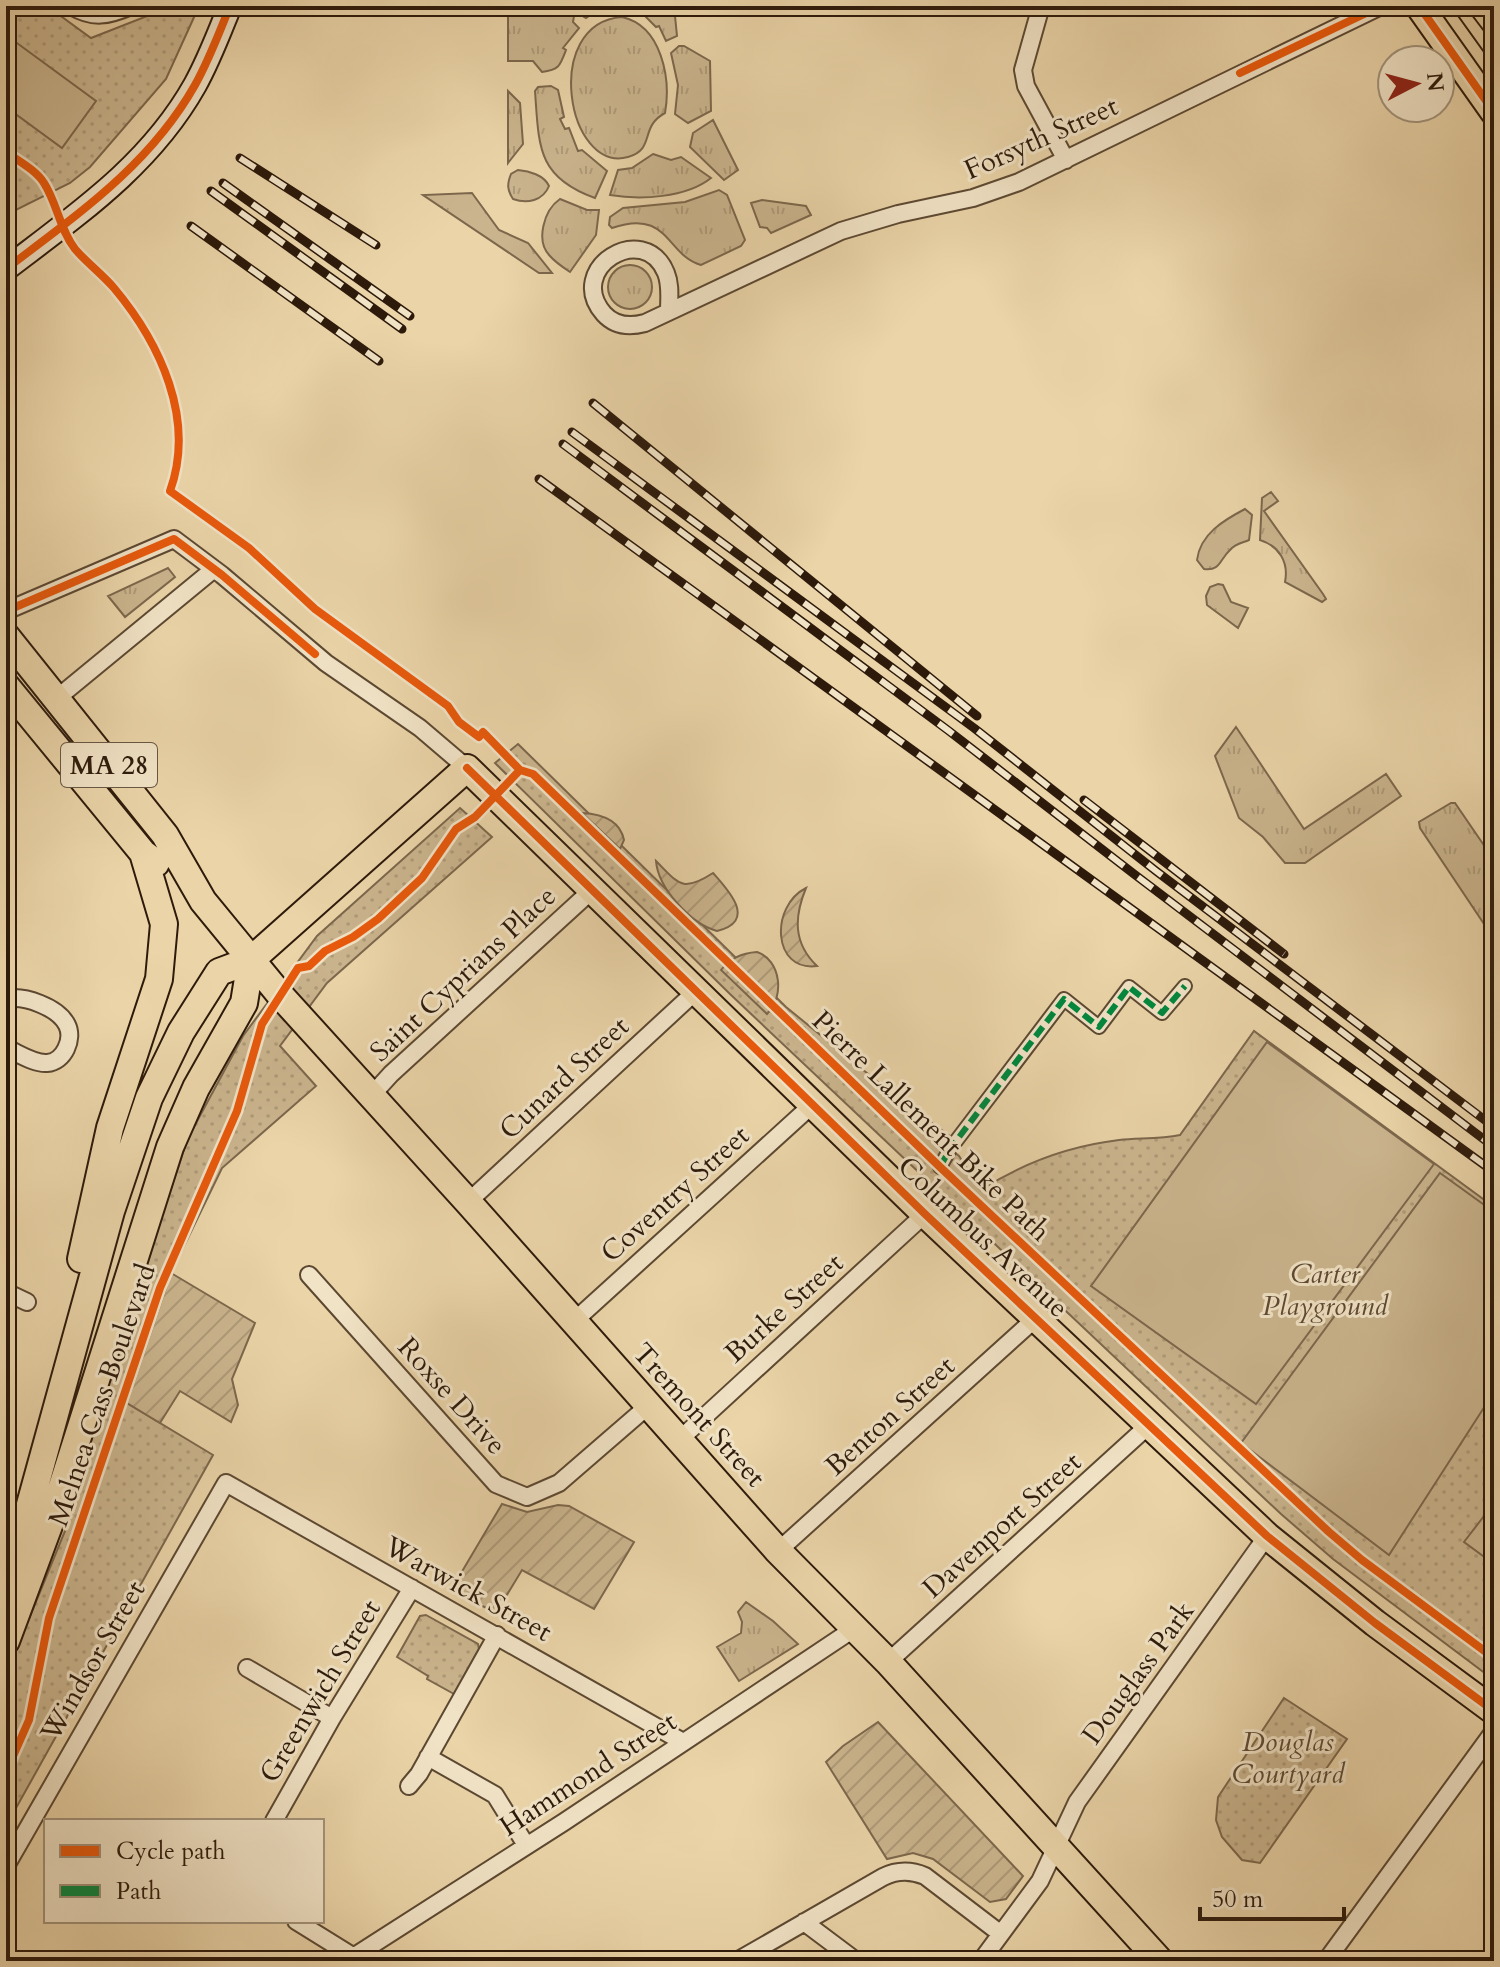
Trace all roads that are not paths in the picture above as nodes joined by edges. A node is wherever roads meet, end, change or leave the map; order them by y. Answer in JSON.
{"nodes":[{"id":1,"x":71,"y":6,"type":"edge"},
{"id":2,"x":131,"y":6,"type":"edge"},
{"id":3,"x":1041,"y":6,"type":"edge"},
{"id":4,"x":1381,"y":6,"type":"edge"},
{"id":5,"x":1419,"y":6,"type":"edge"},
{"id":6,"x":224,"y":8,"type":"edge"},
{"id":7,"x":1494,"y":112,"type":"edge"},
{"id":8,"x":1066,"y":160,"type":"junction"},
{"id":9,"x":6,"y":269,"type":"edge"},
{"id":10,"x":669,"y":311,"type":"junction"},
{"id":11,"x":214,"y":569,"type":"junction"},
{"id":12,"x":6,"y":611,"type":"edge"},
{"id":13,"x":6,"y":636,"type":"edge"},
{"id":14,"x":6,"y":686,"type":"edge"},
{"id":15,"x":56,"y":699,"type":"junction"},
{"id":16,"x":467,"y":768,"type":"junction"},
{"id":17,"x":143,"y":853,"type":"junction"},
{"id":18,"x":591,"y":891,"type":"junction"},
{"id":19,"x":203,"y":901,"type":"junction"},
{"id":20,"x":251,"y":960,"type":"junction"},
{"id":21,"x":1185,"y":986,"type":"dead end"},
{"id":22,"x":695,"y":992,"type":"junction"},
{"id":23,"x":6,"y":999,"type":"edge"},
{"id":24,"x":6,"y":1048,"type":"edge"},
{"id":25,"x":371,"y":1096,"type":"junction"},
{"id":26,"x":812,"y":1105,"type":"junction"},
{"id":27,"x":940,"y":1167,"type":"dead end"},
{"id":28,"x":468,"y":1202,"type":"junction"},
{"id":29,"x":925,"y":1214,"type":"junction"},
{"id":30,"x":309,"y":1275,"type":"dead end"},
{"id":31,"x":6,"y":1292,"type":"edge"},
{"id":32,"x":27,"y":1302,"type":"dead end"},
{"id":33,"x":1036,"y":1318,"type":"junction"},
{"id":34,"x":572,"y":1323,"type":"junction"},
{"id":35,"x":648,"y":1406,"type":"junction"},
{"id":36,"x":55,"y":1413,"type":"junction"},
{"id":37,"x":1149,"y":1425,"type":"junction"},
{"id":38,"x":678,"y":1441,"type":"junction"},
{"id":39,"x":226,"y":1483,"type":"joint"},
{"id":40,"x":1267,"y":1536,"type":"junction"},
{"id":41,"x":778,"y":1551,"type":"junction"},
{"id":42,"x":14,"y":1569,"type":"edge"},
{"id":43,"x":412,"y":1588,"type":"junction"},
{"id":44,"x":855,"y":1628,"type":"junction"},
{"id":45,"x":497,"y":1635,"type":"junction"},
{"id":46,"x":6,"y":1641,"type":"edge"},
{"id":47,"x":888,"y":1662,"type":"junction"},
{"id":48,"x":247,"y":1668,"type":"dead end"},
{"id":49,"x":1494,"y":1711,"type":"edge"},
{"id":50,"x":332,"y":1718,"type":"junction"},
{"id":51,"x":1494,"y":1731,"type":"edge"},
{"id":52,"x":683,"y":1742,"type":"junction"},
{"id":53,"x":428,"y":1757,"type":"junction"},
{"id":54,"x":409,"y":1786,"type":"dead end"},
{"id":55,"x":275,"y":1819,"type":"edge"},
{"id":56,"x":526,"y":1845,"type":"junction"},
{"id":57,"x":1057,"y":1845,"type":"junction"},
{"id":58,"x":6,"y":1866,"type":"edge"},
{"id":59,"x":804,"y":1922,"type":"junction"},
{"id":60,"x":299,"y":1923,"type":"edge"},
{"id":61,"x":1001,"y":1934,"type":"junction"},
{"id":62,"x":852,"y":1958,"type":"dead end"},
{"id":63,"x":351,"y":1959,"type":"edge"},
{"id":64,"x":1154,"y":1959,"type":"edge"},
{"id":65,"x":737,"y":1961,"type":"edge"},
{"id":66,"x":981,"y":1961,"type":"edge"},
{"id":67,"x":1326,"y":1961,"type":"edge"}],
"edges":[{"from":1,"to":2,"type":"street"},
{"from":3,"to":8,"type":"street"},
{"from":4,"to":8,"type":"street","name":"Forsyth Street"},
{"from":5,"to":7,"type":"main road"},
{"from":6,"to":9,"type":"main road"},
{"from":8,"to":10,"type":"street","name":"Forsyth Street"},
{"from":10,"to":10,"type":"street","name":"Forsyth Street"},
{"from":11,"to":12,"type":"street","name":"Columbus Avenue"},
{"from":11,"to":15,"type":"street"},
{"from":11,"to":16,"type":"street","name":"Columbus Avenue"},
{"from":13,"to":15,"type":"main road","name":"Tremont Street","number":"MA 28"},
{"from":14,"to":17,"type":"main road","name":"Tremont Street","number":"MA 28"},
{"from":15,"to":19,"type":"main road","name":"Tremont Street","number":"MA 28"},
{"from":16,"to":18,"type":"main road","name":"Columbus Avenue"},
{"from":16,"to":20,"type":"main road","name":"Melnea Cass Boulevard"},
{"from":17,"to":19,"type":"main road","name":"Tremont Street","number":"MA 28"},
{"from":17,"to":36,"type":"main road"},
{"from":18,"to":22,"type":"main road","name":"Columbus Avenue"},
{"from":18,"to":25,"type":"street","name":"Saint Cyprians Place"},
{"from":19,"to":20,"type":"main road","name":"Tremont Street","number":"MA 28"},
{"from":20,"to":25,"type":"main road","name":"Tremont Street"},
{"from":20,"to":36,"type":"main road","name":"Melnea Cass Boulevard"},
{"from":20,"to":42,"type":"main road","name":"Melnea Cass Boulevard"},
{"from":21,"to":27,"type":"street"},
{"from":22,"to":26,"type":"main road","name":"Columbus Avenue"},
{"from":22,"to":28,"type":"street","name":"Cunard Street"},
{"from":23,"to":24,"type":"street"},
{"from":25,"to":28,"type":"main road","name":"Tremont Street"},
{"from":26,"to":29,"type":"main road","name":"Columbus Avenue"},
{"from":26,"to":34,"type":"street","name":"Coventry Street"},
{"from":28,"to":34,"type":"main road","name":"Tremont Street"},
{"from":29,"to":33,"type":"main road","name":"Columbus Avenue"},
{"from":29,"to":38,"type":"street","name":"Burke Street"},
{"from":30,"to":35,"type":"street","name":"Roxse Drive"},
{"from":31,"to":32,"type":"street"},
{"from":33,"to":37,"type":"main road","name":"Columbus Avenue"},
{"from":33,"to":41,"type":"street","name":"Benton Street"},
{"from":34,"to":35,"type":"main road","name":"Tremont Street"},
{"from":35,"to":38,"type":"main road","name":"Tremont Street"},
{"from":36,"to":42,"type":"main road","name":"Melnea Cass Boulevard"},
{"from":37,"to":40,"type":"main road","name":"Columbus Avenue"},
{"from":37,"to":47,"type":"street","name":"Davenport Street"},
{"from":38,"to":41,"type":"main road","name":"Tremont Street"},
{"from":39,"to":43,"type":"street","name":"Warwick Street"},
{"from":39,"to":58,"type":"street","name":"Windsor Street"},
{"from":40,"to":49,"type":"main road","name":"Columbus Avenue"},
{"from":40,"to":57,"type":"street","name":"Douglass Park"},
{"from":41,"to":44,"type":"main road","name":"Tremont Street"},
{"from":42,"to":46,"type":"main road","name":"Melnea Cass Boulevard"},
{"from":43,"to":45,"type":"street","name":"Warwick Street"},
{"from":43,"to":50,"type":"street","name":"Greenwich Street"},
{"from":44,"to":47,"type":"main road","name":"Tremont Street"},
{"from":44,"to":52,"type":"street","name":"Hammond Street"},
{"from":45,"to":52,"type":"street","name":"Warwick Street"},
{"from":45,"to":53,"type":"street"},
{"from":47,"to":57,"type":"main road","name":"Tremont Street"},
{"from":48,"to":50,"type":"street"},
{"from":50,"to":55,"type":"street","name":"Greenwich Street"},
{"from":51,"to":67,"type":"street"},
{"from":52,"to":56,"type":"street","name":"Hammond Street"},
{"from":53,"to":54,"type":"street"},
{"from":53,"to":56,"type":"street"},
{"from":56,"to":63,"type":"street","name":"Hammond Street"},
{"from":57,"to":61,"type":"street","name":"Douglass Park"},
{"from":57,"to":64,"type":"main road","name":"Tremont Street"},
{"from":59,"to":61,"type":"street"},
{"from":59,"to":62,"type":"street"},
{"from":59,"to":65,"type":"street"},
{"from":60,"to":63,"type":"street"},
{"from":61,"to":66,"type":"street","name":"Douglass Park"}]}
